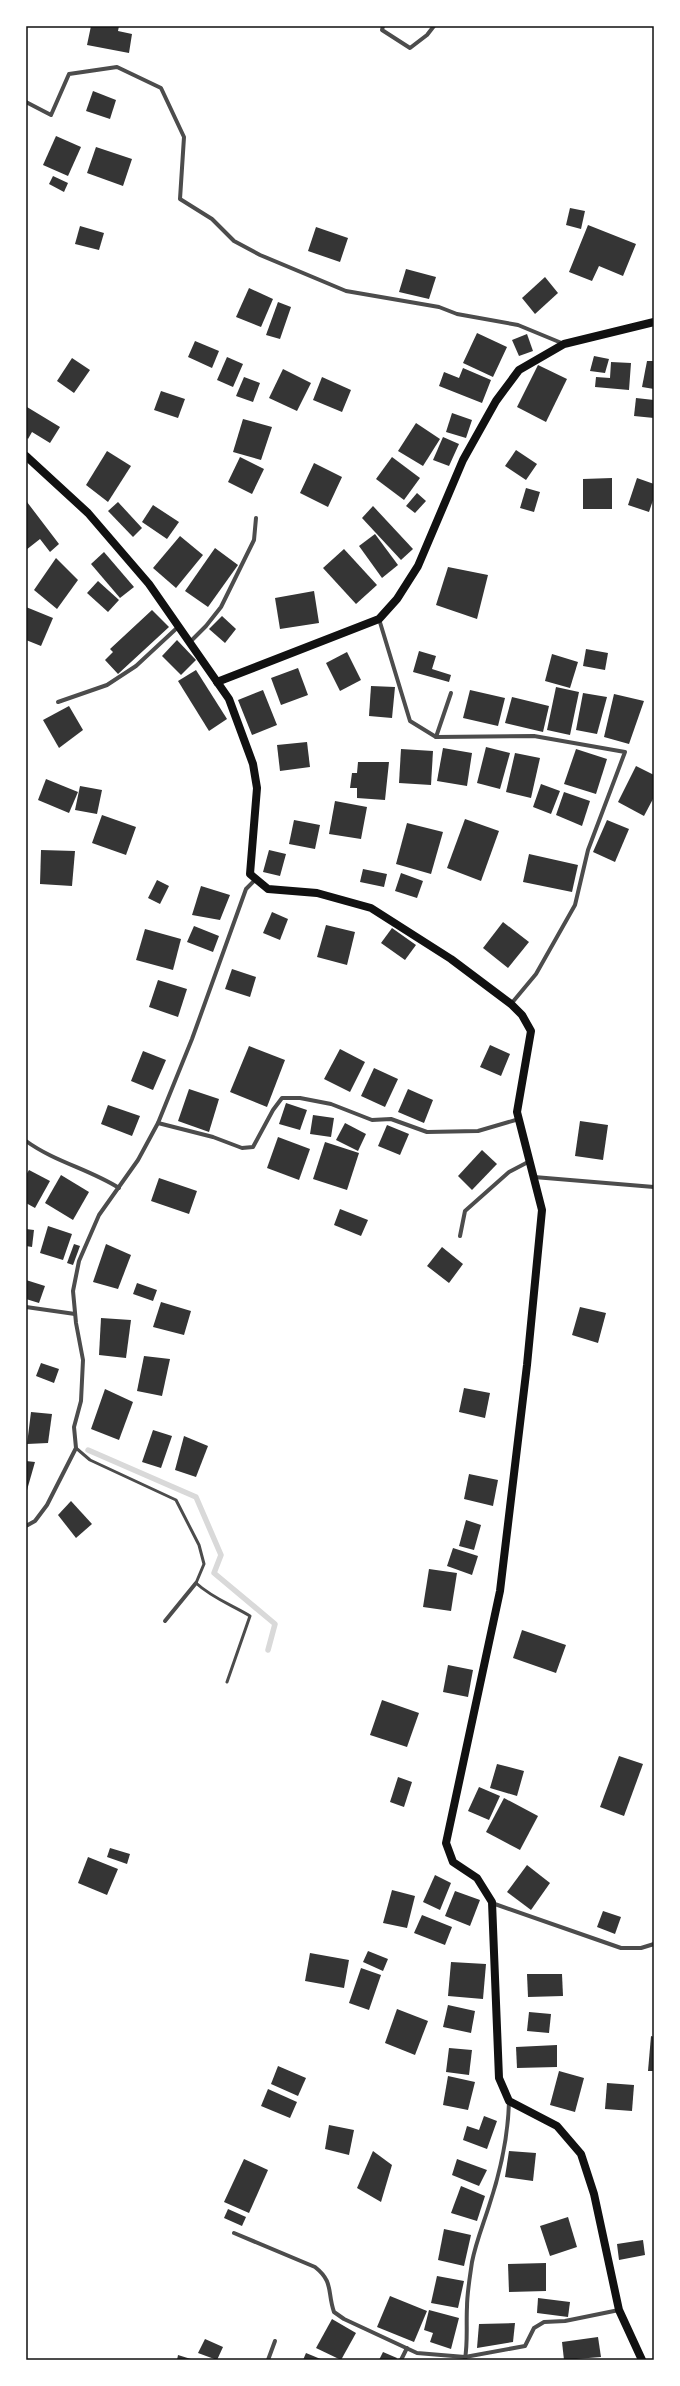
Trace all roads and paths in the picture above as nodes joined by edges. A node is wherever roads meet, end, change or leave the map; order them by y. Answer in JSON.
{"nodes":[{"id":1,"x":383,"y":26,"type":"edge"},
{"id":2,"x":434,"y":26,"type":"edge"},
{"id":3,"x":26,"y":102,"type":"edge"},
{"id":4,"x":654,"y":322,"type":"edge"},
{"id":5,"x":564,"y":344,"type":"junction"},
{"id":6,"x":26,"y":456,"type":"edge"},
{"id":7,"x":256,"y":518,"type":"dead end"},
{"id":8,"x":379,"y":619,"type":"junction"},
{"id":9,"x":178,"y":627,"type":"junction"},
{"id":10,"x":189,"y":642,"type":"junction"},
{"id":11,"x":218,"y":682,"type":"junction"},
{"id":12,"x":451,"y":693,"type":"dead end"},
{"id":13,"x":58,"y":702,"type":"dead end"},
{"id":14,"x":436,"y":737,"type":"junction"},
{"id":15,"x":256,"y":879,"type":"junction"},
{"id":16,"x":511,"y":1004,"type":"junction"},
{"id":17,"x":519,"y":1119,"type":"junction"},
{"id":18,"x":158,"y":1123,"type":"junction"},
{"id":19,"x":26,"y":1141,"type":"edge"},
{"id":20,"x":530,"y":1161,"type":"junction"},
{"id":21,"x":534,"y":1177,"type":"junction"},
{"id":22,"x":654,"y":1187,"type":"edge"},
{"id":23,"x":119,"y":1188,"type":"junction"},
{"id":24,"x":460,"y":1236,"type":"dead end"},
{"id":25,"x":26,"y":1307,"type":"edge"},
{"id":26,"x":75,"y":1314,"type":"junction"},
{"id":27,"x":76,"y":1448,"type":"junction"},
{"id":28,"x":26,"y":1526,"type":"edge"},
{"id":29,"x":196,"y":1583,"type":"junction"},
{"id":30,"x":165,"y":1621,"type":"dead end"},
{"id":31,"x":228,"y":1682,"type":"dead end"},
{"id":32,"x":492,"y":1902,"type":"junction"},
{"id":33,"x":654,"y":1944,"type":"edge"},
{"id":34,"x":509,"y":2101,"type":"junction"},
{"id":35,"x":234,"y":2233,"type":"dead end"},
{"id":36,"x":619,"y":2310,"type":"junction"},
{"id":37,"x":275,"y":2341,"type":"dead end"},
{"id":38,"x":407,"y":2348,"type":"junction"},
{"id":39,"x":465,"y":2359,"type":"edge"},
{"id":40,"x":268,"y":2360,"type":"edge"},
{"id":41,"x":401,"y":2360,"type":"edge"},
{"id":42,"x":642,"y":2360,"type":"edge"}],
"edges":[{"from":1,"to":2,"type":"street"},
{"from":3,"to":5,"type":"street"},
{"from":4,"to":5,"type":"main road"},
{"from":5,"to":8,"type":"main road"},
{"from":6,"to":9,"type":"main road"},
{"from":7,"to":10,"type":"street"},
{"from":8,"to":11,"type":"main road"},
{"from":8,"to":14,"type":"street"},
{"from":9,"to":10,"type":"main road"},
{"from":9,"to":13,"type":"street"},
{"from":10,"to":11,"type":"main road"},
{"from":11,"to":15,"type":"main road"},
{"from":12,"to":14,"type":"street"},
{"from":14,"to":16,"type":"street"},
{"from":15,"to":16,"type":"main road"},
{"from":15,"to":18,"type":"street"},
{"from":16,"to":17,"type":"main road"},
{"from":17,"to":18,"type":"street"},
{"from":17,"to":20,"type":"main road"},
{"from":18,"to":23,"type":"street"},
{"from":19,"to":23,"type":"street"},
{"from":20,"to":21,"type":"main road"},
{"from":20,"to":24,"type":"street"},
{"from":21,"to":22,"type":"street"},
{"from":21,"to":32,"type":"main road"},
{"from":23,"to":26,"type":"street"},
{"from":25,"to":26,"type":"street"},
{"from":26,"to":27,"type":"street"},
{"from":27,"to":28,"type":"street"},
{"from":27,"to":29,"type":"lane"},
{"from":29,"to":30,"type":"street"},
{"from":29,"to":31,"type":"lane"},
{"from":32,"to":33,"type":"street"},
{"from":32,"to":34,"type":"main road"},
{"from":34,"to":36,"type":"main road"},
{"from":34,"to":39,"type":"street"},
{"from":35,"to":38,"type":"street"},
{"from":36,"to":39,"type":"street"},
{"from":36,"to":42,"type":"main road"},
{"from":37,"to":40,"type":"street"},
{"from":38,"to":39,"type":"street"},
{"from":38,"to":41,"type":"street"}]}
